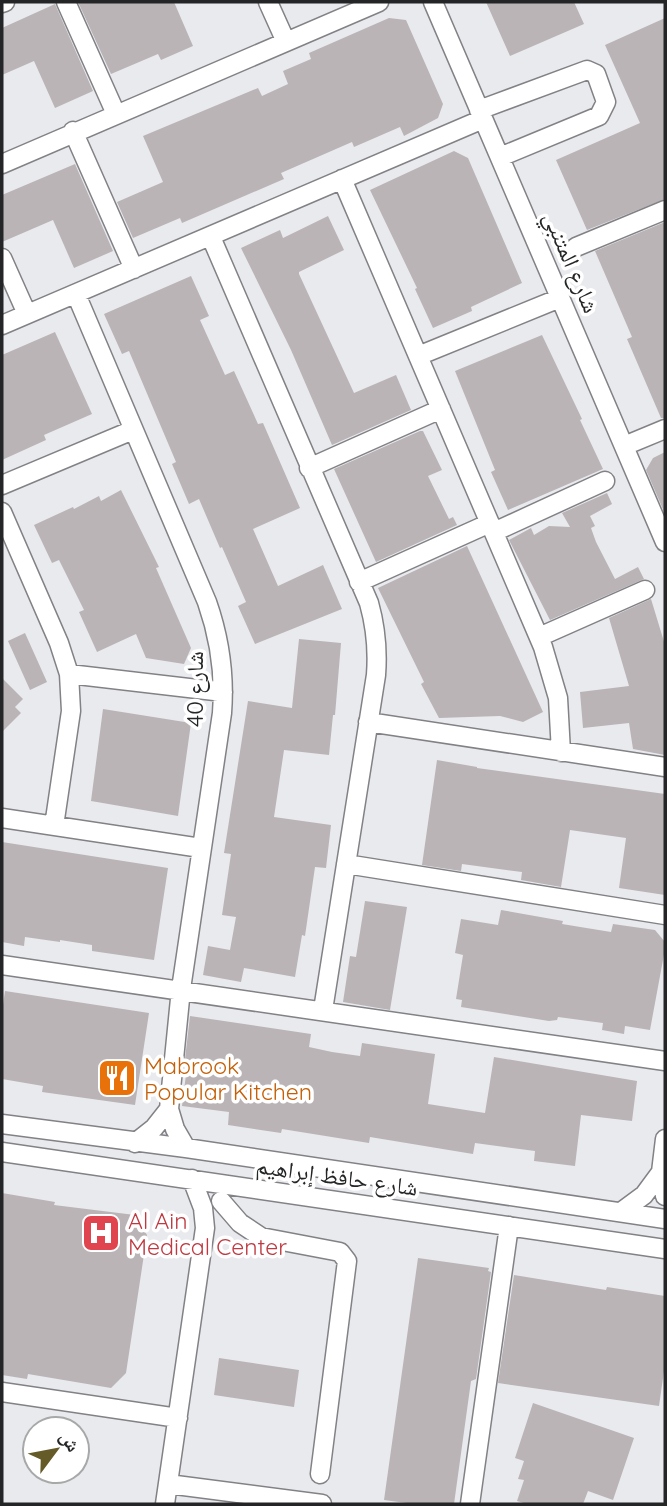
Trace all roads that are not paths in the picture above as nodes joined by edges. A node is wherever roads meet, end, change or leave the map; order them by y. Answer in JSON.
{"nodes":[{"id":1,"x":66,"y":2,"type":"edge"},
{"id":2,"x":268,"y":2,"type":"edge"},
{"id":3,"x":379,"y":2,"type":"edge"},
{"id":4,"x":433,"y":2,"type":"edge"},
{"id":5,"x":286,"y":42,"type":"junction"},
{"id":6,"x":116,"y":114,"type":"junction"},
{"id":7,"x":481,"y":114,"type":"junction"},
{"id":8,"x":73,"y":131,"type":"junction"},
{"id":9,"x":500,"y":157,"type":"junction"},
{"id":10,"x":2,"y":164,"type":"edge"},
{"id":11,"x":342,"y":178,"type":"junction"},
{"id":12,"x":665,"y":210,"type":"edge"},
{"id":13,"x":211,"y":237,"type":"junction"},
{"id":14,"x":576,"y":247,"type":"dead end"},
{"id":15,"x":2,"y":258,"type":"edge"},
{"id":16,"x":134,"y":269,"type":"junction"},
{"id":17,"x":76,"y":294,"type":"junction"},
{"id":18,"x":560,"y":298,"type":"junction"},
{"id":19,"x":27,"y":314,"type":"junction"},
{"id":20,"x":2,"y":325,"type":"edge"},
{"id":21,"x":418,"y":356,"type":"junction"},
{"id":22,"x":441,"y":409,"type":"junction"},
{"id":23,"x":665,"y":429,"type":"edge"},
{"id":24,"x":133,"y":430,"type":"junction"},
{"id":25,"x":624,"y":446,"type":"junction"},
{"id":26,"x":309,"y":468,"type":"junction"},
{"id":27,"x":606,"y":481,"type":"dead end"},
{"id":28,"x":2,"y":485,"type":"edge"},
{"id":29,"x":2,"y":512,"type":"edge"},
{"id":30,"x":492,"y":527,"type":"junction"},
{"id":31,"x":665,"y":542,"type":"edge"},
{"id":32,"x":359,"y":582,"type":"junction"},
{"id":33,"x":645,"y":590,"type":"dead end"},
{"id":34,"x":539,"y":637,"type":"junction"},
{"id":35,"x":69,"y":674,"type":"junction"},
{"id":36,"x":223,"y":692,"type":"junction"},
{"id":37,"x":368,"y":722,"type":"junction"},
{"id":38,"x":561,"y":752,"type":"junction"},
{"id":39,"x":665,"y":767,"type":"edge"},
{"id":40,"x":2,"y":818,"type":"edge"},
{"id":41,"x":54,"y":826,"type":"junction"},
{"id":42,"x":201,"y":848,"type":"junction"},
{"id":43,"x":346,"y":864,"type":"junction"},
{"id":44,"x":665,"y":915,"type":"edge"},
{"id":45,"x":2,"y":965,"type":"edge"},
{"id":46,"x":181,"y":989,"type":"junction"},
{"id":47,"x":323,"y":1010,"type":"junction"},
{"id":48,"x":665,"y":1060,"type":"edge"},
{"id":49,"x":169,"y":1109,"type":"junction"},
{"id":50,"x":2,"y":1124,"type":"edge"},
{"id":51,"x":665,"y":1139,"type":"edge"},
{"id":52,"x":135,"y":1143,"type":"junction"},
{"id":53,"x":186,"y":1148,"type":"junction"},
{"id":54,"x":2,"y":1152,"type":"edge"},
{"id":55,"x":661,"y":1172,"type":"junction"},
{"id":56,"x":192,"y":1179,"type":"junction"},
{"id":57,"x":245,"y":1187,"type":"junction"},
{"id":58,"x":665,"y":1196,"type":"edge"},
{"id":59,"x":221,"y":1201,"type":"junction"},
{"id":60,"x":621,"y":1212,"type":"junction"},
{"id":61,"x":665,"y":1219,"type":"edge"},
{"id":62,"x":509,"y":1226,"type":"junction"},
{"id":63,"x":205,"y":1228,"type":"junction"},
{"id":64,"x":665,"y":1249,"type":"edge"},
{"id":65,"x":2,"y":1392,"type":"edge"},
{"id":66,"x":178,"y":1418,"type":"junction"},
{"id":67,"x":320,"y":1474,"type":"dead end"},
{"id":68,"x":168,"y":1484,"type":"junction"},
{"id":69,"x":165,"y":1504,"type":"edge"},
{"id":70,"x":317,"y":1504,"type":"edge"},
{"id":71,"x":470,"y":1504,"type":"edge"}],
"edges":[{"from":1,"to":6,"type":"street"},
{"from":2,"to":5,"type":"street"},
{"from":3,"to":5,"type":"street"},
{"from":4,"to":7,"type":"street","name":"شارع المتنبي"},
{"from":5,"to":6,"type":"street"},
{"from":6,"to":8,"type":"street"},
{"from":7,"to":9,"type":"street","name":"شارع المتنبي"},
{"from":7,"to":9,"type":"street"},
{"from":7,"to":11,"type":"street"},
{"from":8,"to":10,"type":"street"},
{"from":8,"to":16,"type":"street"},
{"from":9,"to":18,"type":"street","name":"شارع المتنبي"},
{"from":11,"to":13,"type":"street"},
{"from":11,"to":21,"type":"street"},
{"from":12,"to":14,"type":"street"},
{"from":13,"to":16,"type":"street"},
{"from":13,"to":26,"type":"street"},
{"from":15,"to":19,"type":"street"},
{"from":16,"to":17,"type":"street"},
{"from":17,"to":19,"type":"street"},
{"from":17,"to":24,"type":"street","name":"شارع 40"},
{"from":18,"to":21,"type":"street"},
{"from":18,"to":25,"type":"street","name":"شارع المتنبي"},
{"from":19,"to":20,"type":"street"},
{"from":21,"to":22,"type":"street"},
{"from":22,"to":26,"type":"street"},
{"from":22,"to":30,"type":"street"},
{"from":23,"to":25,"type":"street"},
{"from":24,"to":28,"type":"street"},
{"from":24,"to":36,"type":"street","name":"شارع 40"},
{"from":25,"to":31,"type":"street","name":"شارع المتنبي"},
{"from":26,"to":32,"type":"street"},
{"from":27,"to":30,"type":"street"},
{"from":29,"to":35,"type":"street"},
{"from":30,"to":32,"type":"street"},
{"from":30,"to":34,"type":"street"},
{"from":32,"to":37,"type":"street"},
{"from":33,"to":34,"type":"street"},
{"from":34,"to":38,"type":"street"},
{"from":35,"to":36,"type":"street"},
{"from":35,"to":41,"type":"street"},
{"from":36,"to":42,"type":"street","name":"شارع 40"},
{"from":37,"to":38,"type":"street"},
{"from":37,"to":43,"type":"street"},
{"from":38,"to":39,"type":"street"},
{"from":40,"to":41,"type":"street"},
{"from":41,"to":42,"type":"street"},
{"from":42,"to":46,"type":"street","name":"شارع 40"},
{"from":43,"to":44,"type":"street"},
{"from":43,"to":47,"type":"street"},
{"from":45,"to":46,"type":"street"},
{"from":46,"to":47,"type":"street"},
{"from":46,"to":49,"type":"street","name":"شارع 40"},
{"from":47,"to":48,"type":"street"},
{"from":49,"to":52,"type":"street"},
{"from":49,"to":53,"type":"street","name":"شارع 40"},
{"from":50,"to":52,"type":"street","name":"شارع حافظ إبراهيم"},
{"from":51,"to":55,"type":"street"},
{"from":52,"to":53,"type":"street","name":"شارع حافظ إبراهيم"},
{"from":53,"to":60,"type":"street","name":"شارع حافظ إبراهيم"},
{"from":54,"to":56,"type":"street","name":"شارع حافظ إبراهيم"},
{"from":55,"to":58,"type":"street"},
{"from":55,"to":60,"type":"street"},
{"from":56,"to":57,"type":"street","name":"شارع حافظ إبراهيم"},
{"from":56,"to":63,"type":"street"},
{"from":57,"to":59,"type":"street"},
{"from":57,"to":62,"type":"street","name":"شارع حافظ إبراهيم"},
{"from":59,"to":63,"type":"street"},
{"from":59,"to":67,"type":"street"},
{"from":60,"to":61,"type":"street","name":"شارع حافظ إبراهيم"},
{"from":62,"to":64,"type":"street","name":"شارع حافظ إبراهيم"},
{"from":62,"to":71,"type":"street"},
{"from":63,"to":66,"type":"street"},
{"from":65,"to":66,"type":"street"},
{"from":66,"to":68,"type":"street"},
{"from":68,"to":69,"type":"street"},
{"from":68,"to":70,"type":"street"}]}
